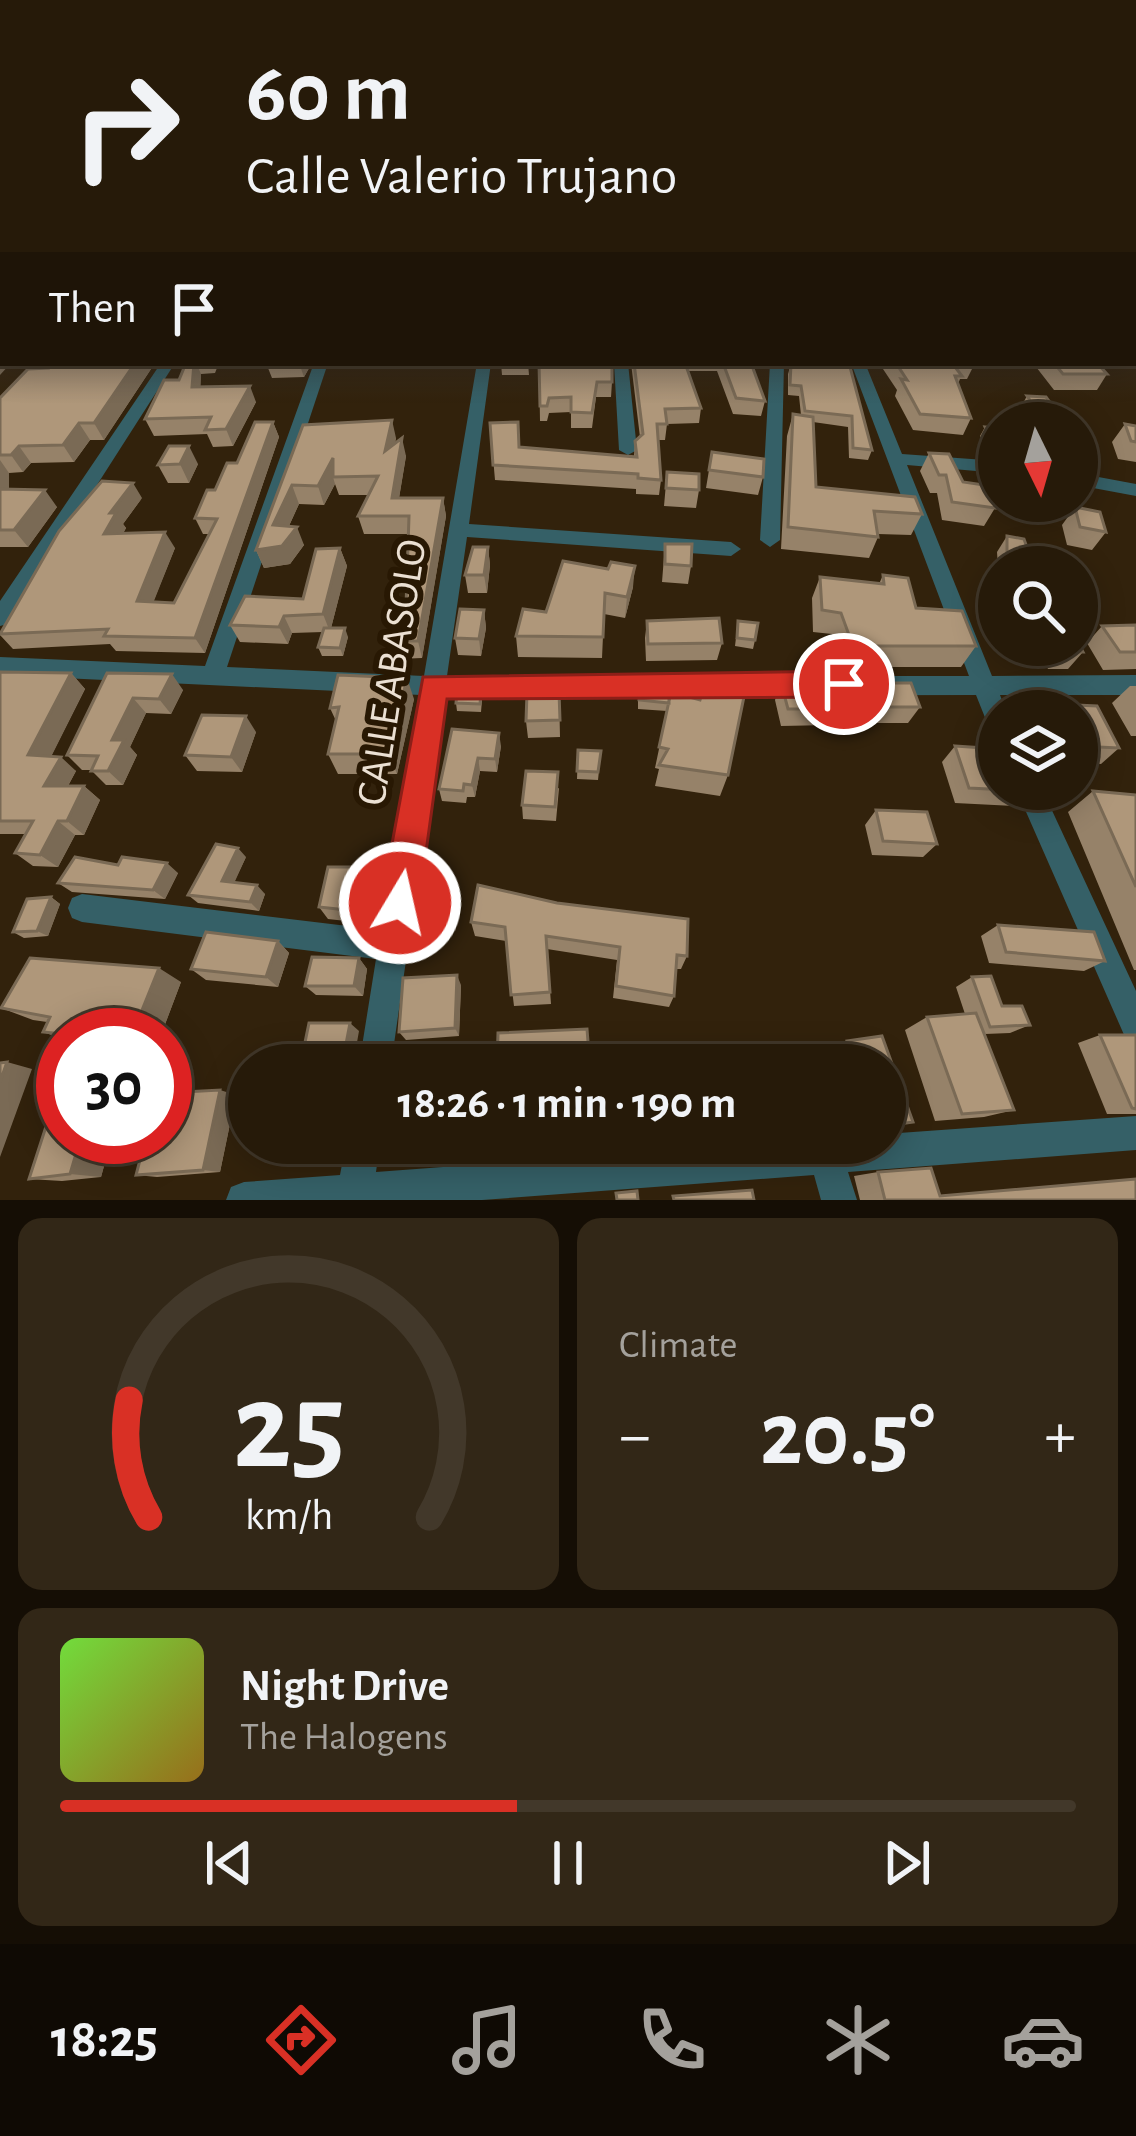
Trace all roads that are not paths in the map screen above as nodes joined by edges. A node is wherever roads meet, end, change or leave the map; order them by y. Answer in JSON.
{"nodes":[{"id":1,"x":37,"y":366,"type":"edge"},
{"id":2,"x":166,"y":366,"type":"edge"},
{"id":3,"x":319,"y":366,"type":"edge"},
{"id":4,"x":484,"y":366,"type":"edge"},
{"id":5,"x":621,"y":366,"type":"edge"},
{"id":6,"x":777,"y":366,"type":"edge"},
{"id":7,"x":859,"y":366,"type":"edge"},
{"id":8,"x":0,"y":406,"type":"edge"},
{"id":9,"x":628,"y":450,"type":"dead end"},
{"id":10,"x":897,"y":458,"type":"junction"},
{"id":11,"x":978,"y":465,"type":"edge"},
{"id":12,"x":1098,"y":483,"type":"edge"},
{"id":13,"x":1136,"y":490,"type":"edge"},
{"id":14,"x":457,"y":530,"type":"junction"},
{"id":15,"x":770,"y":540,"type":"dead end"},
{"id":16,"x":731,"y":549,"type":"dead end"},
{"id":17,"x":0,"y":618,"type":"edge"},
{"id":18,"x":0,"y":666,"type":"edge"},
{"id":19,"x":214,"y":672,"type":"junction"},
{"id":20,"x":981,"y":683,"type":"junction"},
{"id":21,"x":1136,"y":685,"type":"edge"},
{"id":22,"x":434,"y":686,"type":"junction"},
{"id":23,"x":984,"y":690,"type":"edge"},
{"id":24,"x":1038,"y":810,"type":"edge"},
{"id":25,"x":82,"y":908,"type":"dead end"},
{"id":26,"x":393,"y":946,"type":"junction"},
{"id":27,"x":1136,"y":1026,"type":"edge"},
{"id":28,"x":378,"y":1044,"type":"edge"},
{"id":29,"x":1136,"y":1133,"type":"edge"},
{"id":30,"x":906,"y":1150,"type":"edge"},
{"id":31,"x":360,"y":1164,"type":"edge"},
{"id":32,"x":732,"y":1164,"type":"edge"},
{"id":33,"x":828,"y":1164,"type":"edge"},
{"id":34,"x":355,"y":1196,"type":"edge"},
{"id":35,"x":244,"y":1200,"type":"edge"},
{"id":36,"x":838,"y":1200,"type":"edge"}],
"edges":[{"from":1,"to":8,"type":"street"},
{"from":2,"to":17,"type":"street"},
{"from":3,"to":19,"type":"street"},
{"from":4,"to":14,"type":"street","name":"CALLE ABASOLO"},
{"from":5,"to":9,"type":"street"},
{"from":6,"to":15,"type":"street"},
{"from":7,"to":10,"type":"street"},
{"from":10,"to":11,"type":"street"},
{"from":10,"to":20,"type":"street"},
{"from":12,"to":13,"type":"street"},
{"from":14,"to":16,"type":"street"},
{"from":14,"to":22,"type":"street","name":"CALLE ABASOLO"},
{"from":18,"to":19,"type":"street"},
{"from":19,"to":22,"type":"street"},
{"from":20,"to":21,"type":"street"},
{"from":20,"to":22,"type":"street"},
{"from":20,"to":23,"type":"street"},
{"from":22,"to":26,"type":"street","name":"CALLE ABASOLO"},
{"from":24,"to":27,"type":"street"},
{"from":25,"to":26,"type":"street"},
{"from":26,"to":28,"type":"street","name":"CALLE ABASOLO"},
{"from":29,"to":30,"type":"street"},
{"from":31,"to":34,"type":"street"},
{"from":32,"to":34,"type":"street"},
{"from":33,"to":36,"type":"street"},
{"from":34,"to":35,"type":"street"}]}
